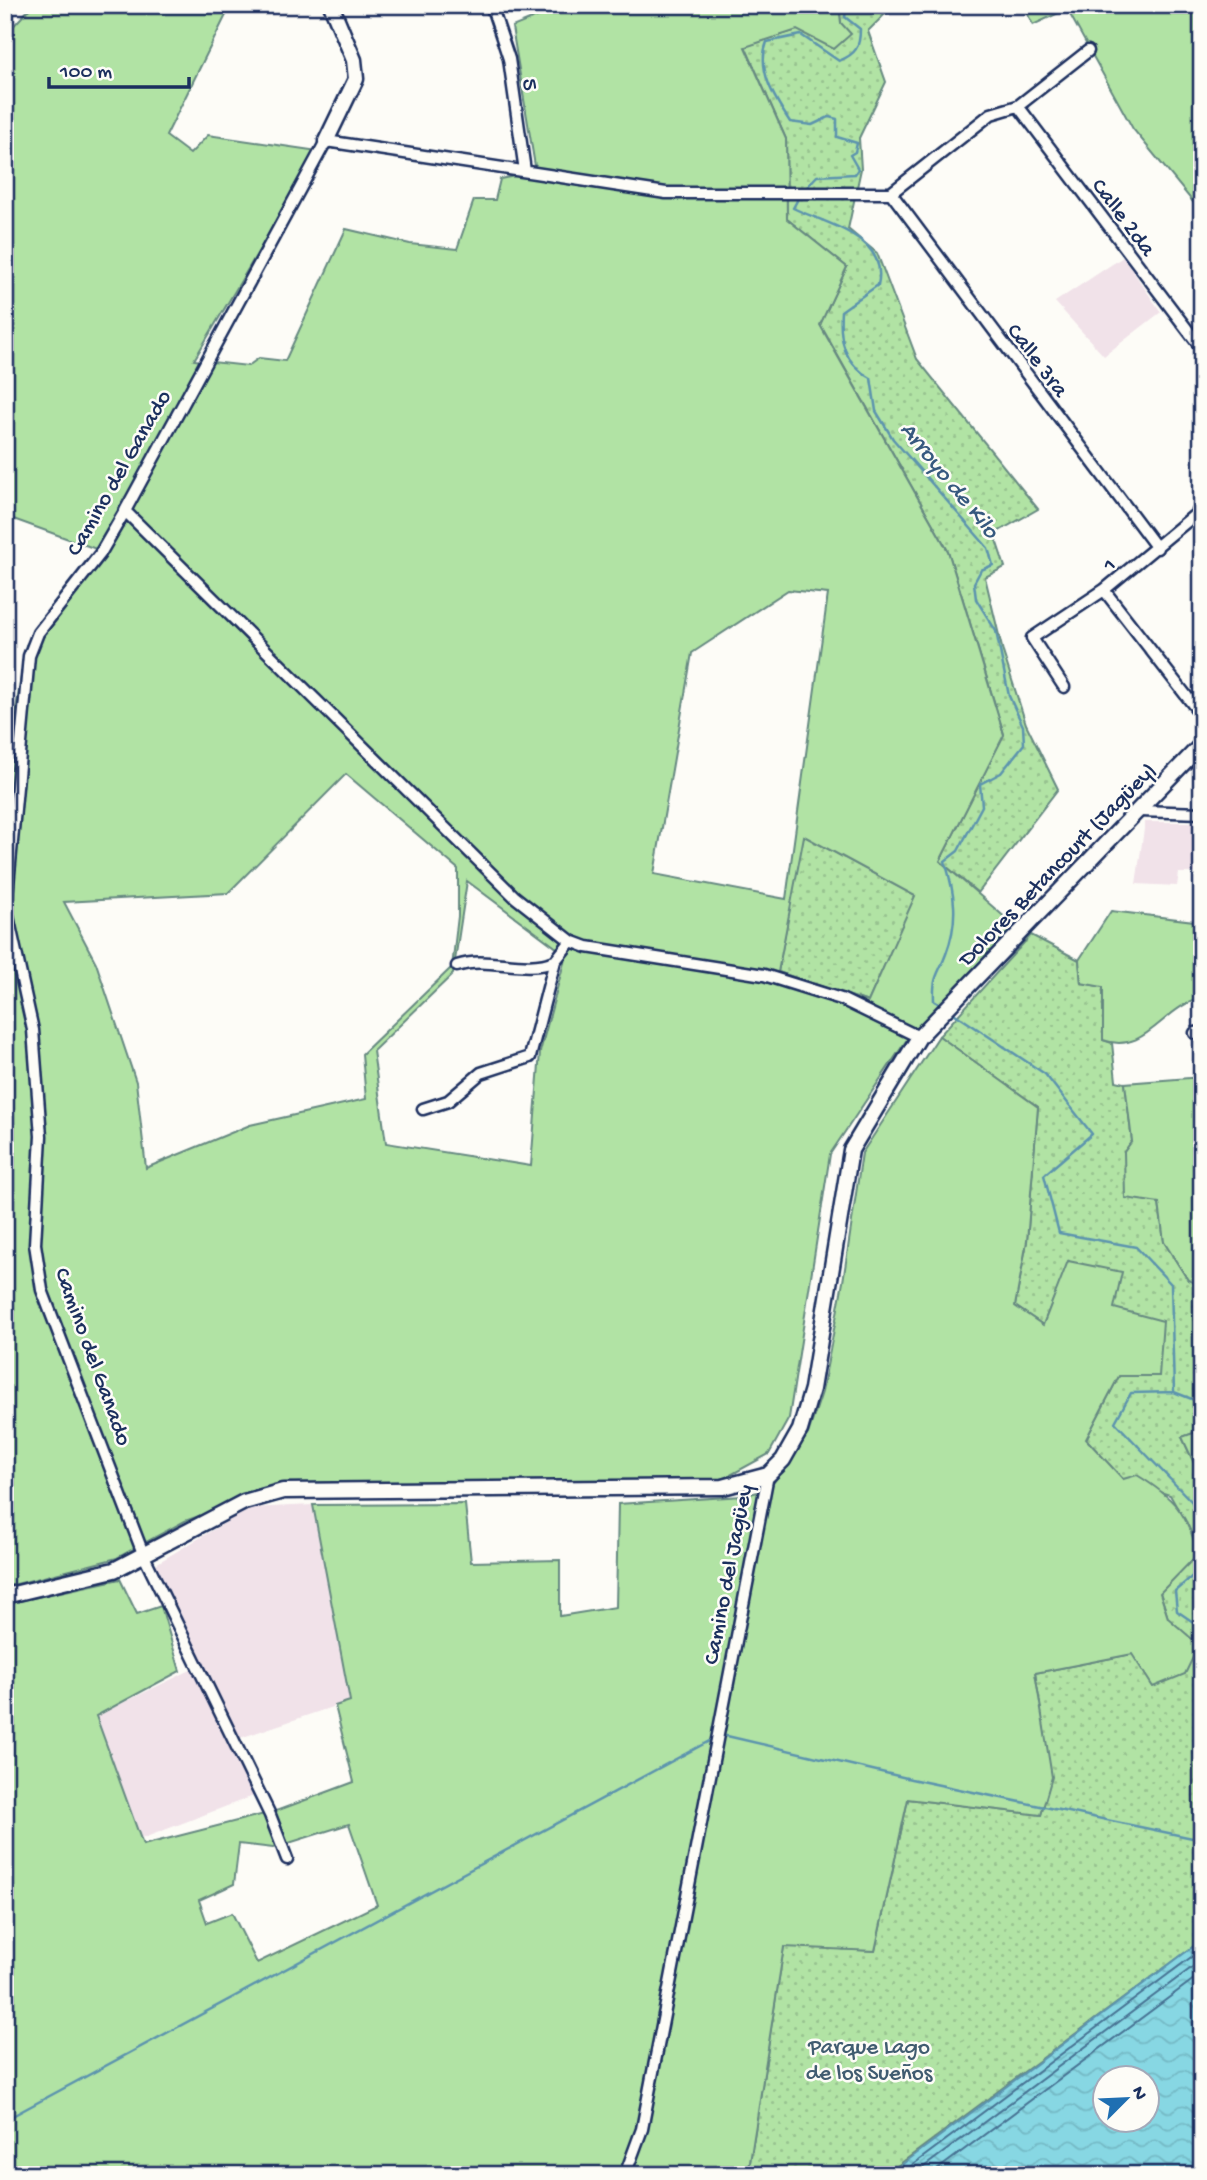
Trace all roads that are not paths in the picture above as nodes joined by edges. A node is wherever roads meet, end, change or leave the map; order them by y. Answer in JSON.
{"nodes":[{"id":1,"x":331,"y":5,"type":"edge"},
{"id":2,"x":491,"y":5,"type":"edge"},
{"id":3,"x":1088,"y":51,"type":"dead end"},
{"id":4,"x":1018,"y":106,"type":"junction"},
{"id":5,"x":326,"y":141,"type":"junction"},
{"id":6,"x":525,"y":171,"type":"junction"},
{"id":7,"x":891,"y":193,"type":"junction"},
{"id":8,"x":1202,"y":349,"type":"edge"},
{"id":9,"x":1202,"y":509,"type":"edge"},
{"id":10,"x":125,"y":511,"type":"junction"},
{"id":11,"x":1157,"y":548,"type":"junction"},
{"id":12,"x":1104,"y":590,"type":"junction"},
{"id":13,"x":1064,"y":687,"type":"dead end"},
{"id":14,"x":1202,"y":716,"type":"edge"},
{"id":15,"x":1202,"y":744,"type":"edge"},
{"id":16,"x":1139,"y":811,"type":"junction"},
{"id":17,"x":1202,"y":813,"type":"edge"},
{"id":18,"x":6,"y":914,"type":"edge"},
{"id":19,"x":571,"y":941,"type":"junction"},
{"id":20,"x":555,"y":961,"type":"junction"},
{"id":21,"x":457,"y":966,"type":"dead end"},
{"id":22,"x":946,"y":1009,"type":"joint"},
{"id":23,"x":919,"y":1037,"type":"junction"},
{"id":24,"x":423,"y":1109,"type":"dead end"},
{"id":25,"x":768,"y":1475,"type":"junction"},
{"id":26,"x":144,"y":1556,"type":"junction"},
{"id":27,"x":5,"y":1597,"type":"edge"},
{"id":28,"x":287,"y":1859,"type":"dead end"},
{"id":29,"x":625,"y":2175,"type":"edge"}],
"edges":[{"from":1,"to":5,"type":"street","name":"Camino del Ganado"},
{"from":2,"to":6,"type":"street","name":"5"},
{"from":3,"to":4,"type":"street"},
{"from":4,"to":7,"type":"street"},
{"from":4,"to":8,"type":"street","name":"Calle 2da"},
{"from":5,"to":6,"type":"street"},
{"from":5,"to":10,"type":"street","name":"Camino del Ganado"},
{"from":6,"to":7,"type":"street"},
{"from":7,"to":11,"type":"street","name":"Calle 3ra"},
{"from":9,"to":11,"type":"street","name":"1"},
{"from":10,"to":18,"type":"street","name":"Camino del Ganado"},
{"from":10,"to":19,"type":"street"},
{"from":11,"to":12,"type":"street","name":"1"},
{"from":12,"to":13,"type":"street","name":"1"},
{"from":12,"to":14,"type":"street"},
{"from":15,"to":16,"type":"street","name":"Dolores Betancourt (Jagüey)"},
{"from":16,"to":17,"type":"street"},
{"from":16,"to":22,"type":"street","name":"Dolores Betancourt (Jagüey)"},
{"from":18,"to":26,"type":"street","name":"Camino del Ganado"},
{"from":19,"to":20,"type":"street"},
{"from":19,"to":23,"type":"street"},
{"from":20,"to":21,"type":"street"},
{"from":20,"to":24,"type":"street"},
{"from":22,"to":23,"type":"street","name":"Camino del Jagüey"},
{"from":23,"to":25,"type":"street","name":"Camino del Jagüey"},
{"from":25,"to":26,"type":"street"},
{"from":25,"to":29,"type":"street","name":"Camino del Jagüey"},
{"from":26,"to":27,"type":"street"},
{"from":26,"to":28,"type":"street","name":"Camino del Ganado"}]}
